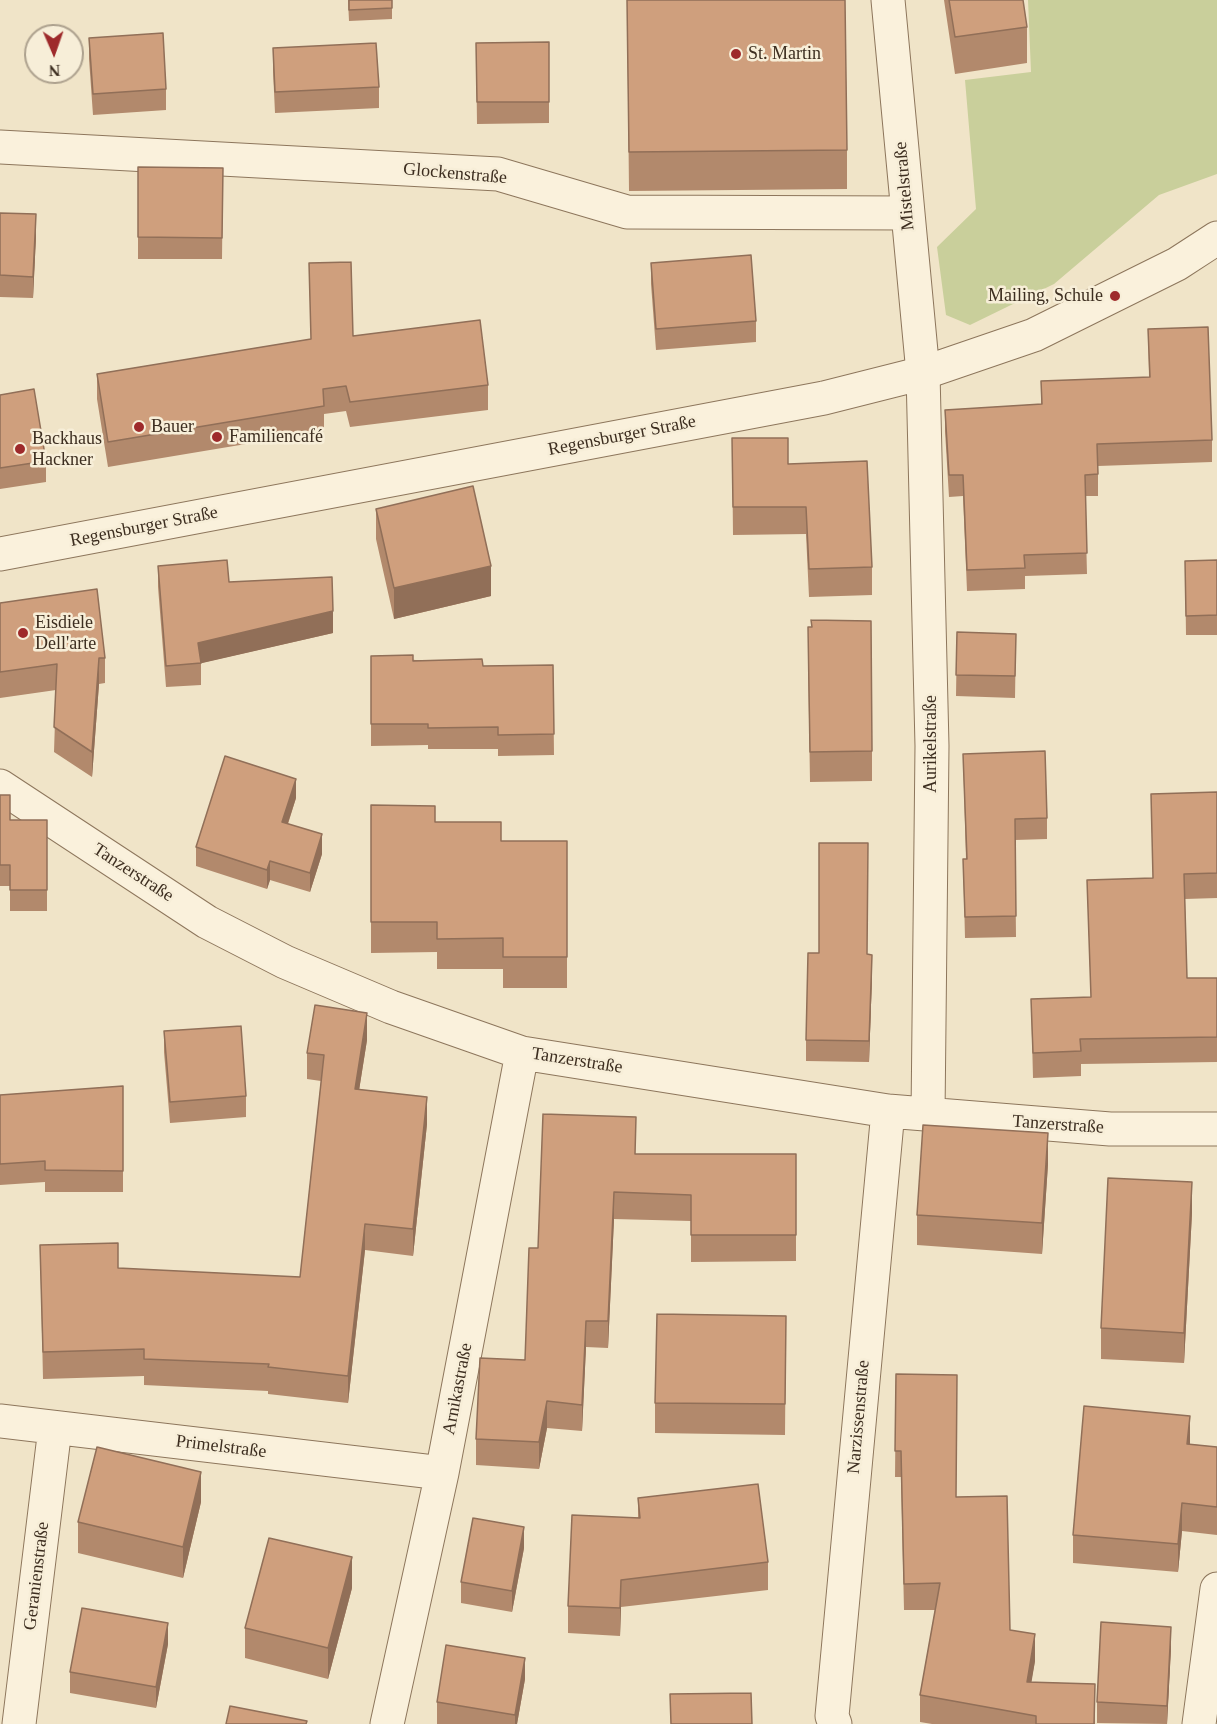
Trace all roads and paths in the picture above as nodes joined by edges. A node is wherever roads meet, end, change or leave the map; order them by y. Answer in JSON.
{"nodes":[{"id":1,"x":888,"y":0,"type":"edge"},
{"id":2,"x":0,"y":147,"type":"edge"},
{"id":3,"x":907,"y":213,"type":"junction"},
{"id":4,"x":1217,"y":238,"type":"edge"},
{"id":5,"x":923,"y":372,"type":"junction"},
{"id":6,"x":0,"y":554,"type":"edge"},
{"id":7,"x":0,"y":786,"type":"edge"},
{"id":8,"x":522,"y":1053,"type":"junction"},
{"id":9,"x":888,"y":1110,"type":"junction"},
{"id":10,"x":928,"y":1114,"type":"junction"},
{"id":11,"x":1217,"y":1129,"type":"edge"},
{"id":12,"x":0,"y":1421,"type":"edge"},
{"id":13,"x":55,"y":1428,"type":"junction"},
{"id":14,"x":442,"y":1473,"type":"junction"},
{"id":15,"x":1217,"y":1589,"type":"edge"},
{"id":16,"x":19,"y":1724,"type":"edge"},
{"id":17,"x":387,"y":1724,"type":"edge"},
{"id":18,"x":835,"y":1724,"type":"edge"},
{"id":19,"x":1200,"y":1724,"type":"edge"}],
"edges":[{"from":1,"to":3,"type":"street","name":"Mistelstraße"},
{"from":2,"to":3,"type":"street","name":"Glockenstraße"},
{"from":3,"to":5,"type":"street","name":"Mistelstraße"},
{"from":4,"to":5,"type":"street","name":"Regensburger Straße"},
{"from":5,"to":6,"type":"street","name":"Regensburger Straße"},
{"from":5,"to":10,"type":"street","name":"Aurikelstraße"},
{"from":7,"to":8,"type":"street","name":"Tanzerstraße"},
{"from":8,"to":9,"type":"street","name":"Tanzerstraße"},
{"from":8,"to":14,"type":"street","name":"Arnikastraße"},
{"from":9,"to":10,"type":"street","name":"Tanzerstraße"},
{"from":9,"to":18,"type":"street","name":"Narzissenstraße"},
{"from":10,"to":11,"type":"street","name":"Tanzerstraße"},
{"from":12,"to":13,"type":"street","name":"Primelstraße"},
{"from":13,"to":14,"type":"street","name":"Primelstraße"},
{"from":13,"to":16,"type":"street","name":"Geranienstraße"},
{"from":14,"to":17,"type":"street","name":"Arnikastraße"},
{"from":15,"to":19,"type":"street"}]}
